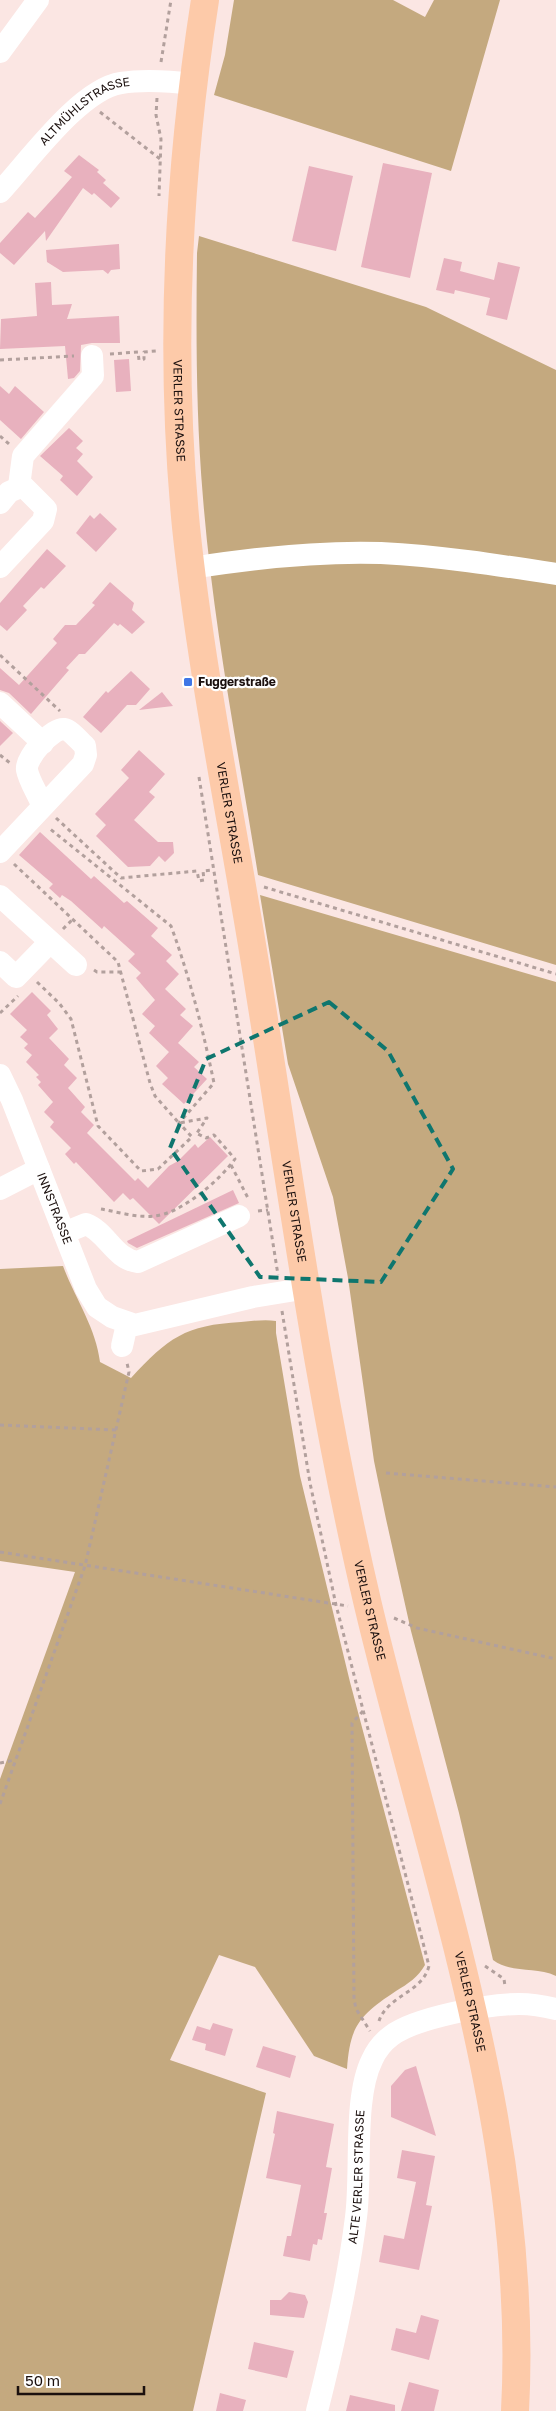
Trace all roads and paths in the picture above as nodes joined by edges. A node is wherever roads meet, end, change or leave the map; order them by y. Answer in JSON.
{"nodes":[{"id":1,"x":38,"y":0,"type":"edge"},
{"id":2,"x":171,"y":0,"type":"edge"},
{"id":3,"x":206,"y":0,"type":"edge"},
{"id":4,"x":0,"y":52,"type":"edge"},
{"id":5,"x":159,"y":80,"type":"junction"},
{"id":6,"x":194,"y":84,"type":"junction"},
{"id":7,"x":85,"y":101,"type":"junction"},
{"id":8,"x":160,"y":159,"type":"dead end"},
{"id":9,"x":3,"y":182,"type":"edge"},
{"id":10,"x":92,"y":356,"type":"dead end"},
{"id":11,"x":19,"y":486,"type":"junction"},
{"id":12,"x":0,"y":503,"type":"edge"},
{"id":13,"x":2,"y":562,"type":"edge"},
{"id":14,"x":191,"y":568,"type":"junction"},
{"id":15,"x":556,"y":574,"type":"edge"},
{"id":16,"x":0,"y":655,"type":"edge"},
{"id":17,"x":0,"y":704,"type":"edge"},
{"id":18,"x":60,"y":712,"type":"dead end"},
{"id":19,"x":43,"y":743,"type":"junction"},
{"id":20,"x":42,"y":814,"type":"junction"},
{"id":21,"x":0,"y":852,"type":"edge"},
{"id":22,"x":242,"y":880,"type":"junction"},
{"id":23,"x":0,"y":896,"type":"edge"},
{"id":24,"x":50,"y":942,"type":"junction"},
{"id":25,"x":0,"y":962,"type":"edge"},
{"id":26,"x":76,"y":965,"type":"joint"},
{"id":27,"x":23,"y":970,"type":"junction"},
{"id":28,"x":123,"y":972,"type":"junction"},
{"id":29,"x":556,"y":974,"type":"edge"},
{"id":30,"x":0,"y":1075,"type":"edge"},
{"id":31,"x":179,"y":1123,"type":"junction"},
{"id":32,"x":197,"y":1132,"type":"junction"},
{"id":33,"x":192,"y":1137,"type":"junction"},
{"id":34,"x":231,"y":1165,"type":"junction"},
{"id":35,"x":39,"y":1169,"type":"junction"},
{"id":36,"x":0,"y":1189,"type":"edge"},
{"id":37,"x":93,"y":1207,"type":"dead end"},
{"id":38,"x":268,"y":1210,"type":"dead end"},
{"id":39,"x":246,"y":1211,"type":"junction"},
{"id":40,"x":64,"y":1233,"type":"junction"},
{"id":41,"x":308,"y":1288,"type":"junction"},
{"id":42,"x":127,"y":1324,"type":"junction"},
{"id":43,"x":122,"y":1346,"type":"joint"},
{"id":44,"x":0,"y":1425,"type":"edge"},
{"id":45,"x":116,"y":1430,"type":"junction"},
{"id":46,"x":386,"y":1473,"type":"dead end"},
{"id":47,"x":556,"y":1487,"type":"edge"},
{"id":48,"x":0,"y":1552,"type":"edge"},
{"id":49,"x":85,"y":1566,"type":"junction"},
{"id":50,"x":417,"y":1628,"type":"dead end"},
{"id":51,"x":556,"y":1660,"type":"edge"},
{"id":52,"x":363,"y":1711,"type":"junction"},
{"id":53,"x":15,"y":1760,"type":"junction"},
{"id":54,"x":0,"y":1763,"type":"edge"},
{"id":55,"x":0,"y":1804,"type":"edge"},
{"id":56,"x":556,"y":2009,"type":"edge"},
{"id":57,"x":473,"y":2010,"type":"junction"},
{"id":58,"x":380,"y":2046,"type":"junction"},
{"id":59,"x":317,"y":2411,"type":"edge"},
{"id":60,"x":515,"y":2411,"type":"edge"}],
"edges":[{"from":1,"to":4,"type":"street"},
{"from":2,"to":5,"type":"path"},
{"from":3,"to":6,"type":"main road","name":"VERLER STRASSE"},
{"from":5,"to":6,"type":"street","name":"ALTMÜHLSTRASSE"},
{"from":5,"to":7,"type":"street","name":"ALTMÜHLSTRASSE"},
{"from":6,"to":14,"type":"main road","name":"VERLER STRASSE"},
{"from":7,"to":8,"type":"path"},
{"from":7,"to":9,"type":"street","name":"ALTMÜHLSTRASSE"},
{"from":10,"to":11,"type":"street"},
{"from":11,"to":12,"type":"street"},
{"from":11,"to":13,"type":"street"},
{"from":14,"to":15,"type":"street"},
{"from":14,"to":22,"type":"main road","name":"VERLER STRASSE"},
{"from":16,"to":18,"type":"path"},
{"from":17,"to":19,"type":"street"},
{"from":19,"to":20,"type":"street"},
{"from":19,"to":20,"type":"street"},
{"from":20,"to":21,"type":"street"},
{"from":20,"to":22,"type":"path"},
{"from":20,"to":31,"type":"path"},
{"from":21,"to":28,"type":"path"},
{"from":22,"to":29,"type":"path"},
{"from":22,"to":41,"type":"main road","name":"VERLER STRASSE"},
{"from":23,"to":24,"type":"street"},
{"from":24,"to":26,"type":"street"},
{"from":24,"to":27,"type":"street"},
{"from":25,"to":27,"type":"street"},
{"from":26,"to":28,"type":"path"},
{"from":27,"to":33,"type":"path"},
{"from":28,"to":31,"type":"path"},
{"from":30,"to":35,"type":"street","name":"INNSTRASSE"},
{"from":31,"to":32,"type":"path"},
{"from":31,"to":33,"type":"path"},
{"from":32,"to":33,"type":"path"},
{"from":32,"to":34,"type":"path"},
{"from":34,"to":37,"type":"path"},
{"from":34,"to":39,"type":"path"},
{"from":35,"to":36,"type":"street"},
{"from":35,"to":40,"type":"street","name":"INNSTRASSE"},
{"from":38,"to":39,"type":"path"},
{"from":39,"to":40,"type":"street"},
{"from":40,"to":42,"type":"street","name":"INNSTRASSE"},
{"from":41,"to":42,"type":"street"},
{"from":41,"to":57,"type":"main road","name":"VERLER STRASSE"},
{"from":42,"to":43,"type":"street"},
{"from":43,"to":45,"type":"path"},
{"from":44,"to":45,"type":"path"},
{"from":45,"to":49,"type":"path"},
{"from":46,"to":47,"type":"path"},
{"from":48,"to":49,"type":"path"},
{"from":49,"to":52,"type":"path"},
{"from":49,"to":53,"type":"path"},
{"from":50,"to":51,"type":"path"},
{"from":52,"to":58,"type":"path"},
{"from":52,"to":58,"type":"path"},
{"from":53,"to":54,"type":"path"},
{"from":53,"to":55,"type":"path"},
{"from":56,"to":57,"type":"street","name":"ALTE VERLER STRASSE"},
{"from":57,"to":58,"type":"street","name":"ALTE VERLER STRASSE"},
{"from":57,"to":60,"type":"main road","name":"VERLER STRASSE"},
{"from":58,"to":59,"type":"street","name":"ALTE VERLER STRASSE"}]}
